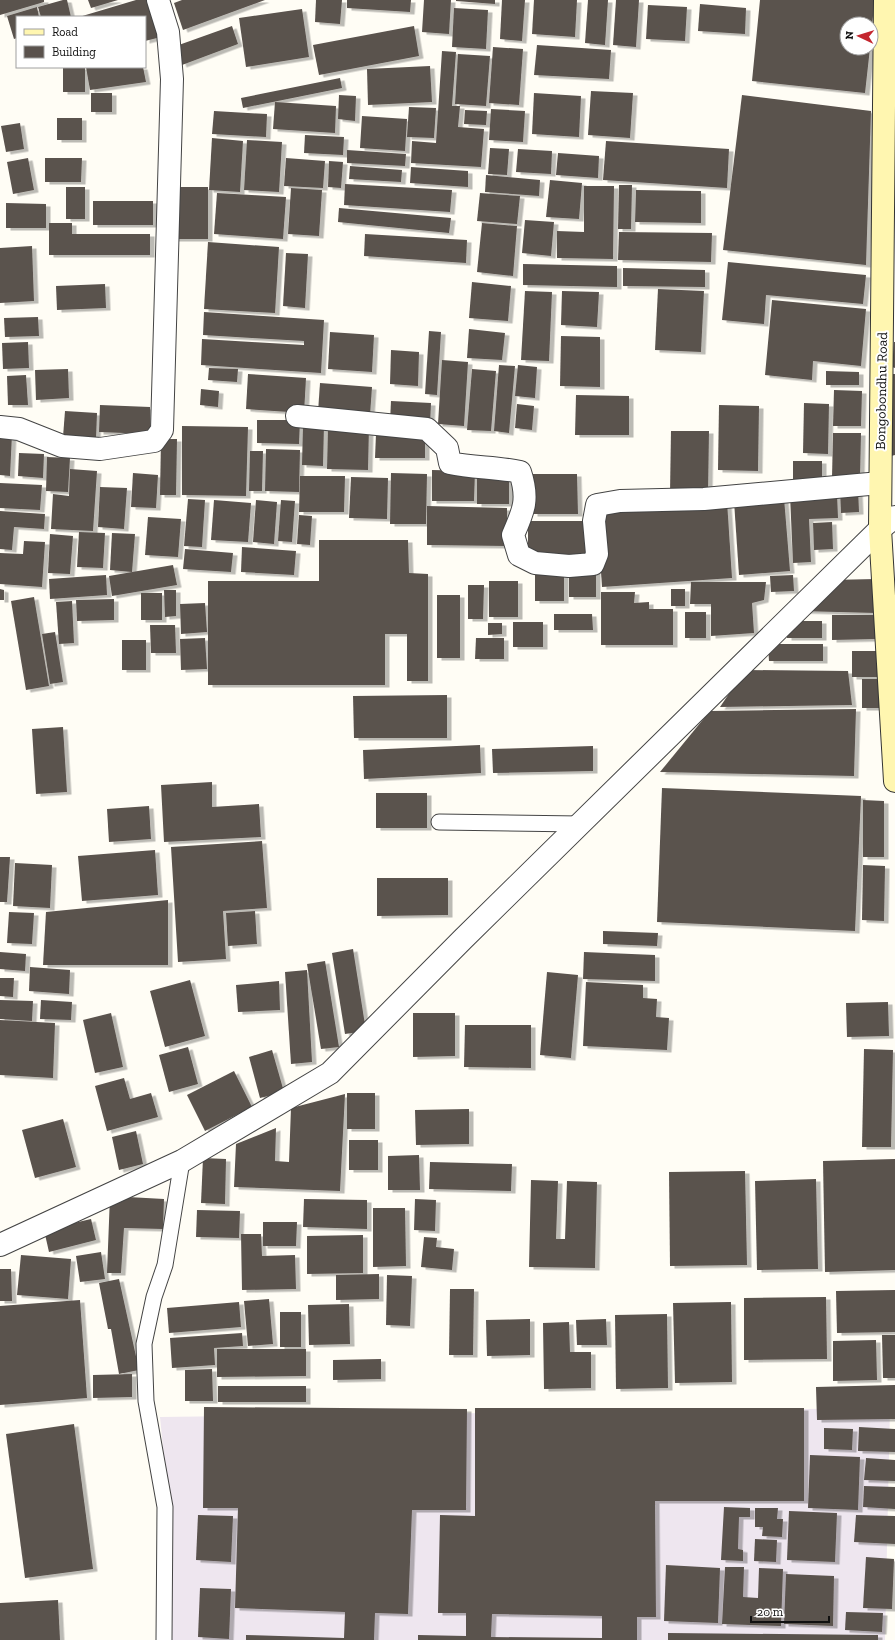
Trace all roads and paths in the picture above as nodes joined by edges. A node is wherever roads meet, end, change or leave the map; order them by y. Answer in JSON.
{"nodes":[{"id":1,"x":158,"y":0,"type":"edge"},
{"id":2,"x":885,"y":0,"type":"edge"},
{"id":3,"x":297,"y":416,"type":"dead end"},
{"id":4,"x":0,"y":427,"type":"edge"},
{"id":5,"x":880,"y":483,"type":"junction"},
{"id":6,"x":887,"y":523,"type":"edge"},
{"id":7,"x":895,"y":781,"type":"edge"},
{"id":8,"x":439,"y":822,"type":"dead end"},
{"id":9,"x":580,"y":824,"type":"junction"},
{"id":10,"x":182,"y":1161,"type":"junction"},
{"id":11,"x":0,"y":1245,"type":"edge"},
{"id":12,"x":164,"y":1640,"type":"edge"}],
"edges":[{"from":1,"to":4,"type":"street"},
{"from":2,"to":5,"type":"street","name":"Bongobondhu Road"},
{"from":3,"to":5,"type":"street"},
{"from":5,"to":6,"type":"street","name":"Bongobondhu Road"},
{"from":6,"to":7,"type":"street","name":"Bongobondhu Road"},
{"from":6,"to":9,"type":"street"},
{"from":8,"to":9,"type":"lane"},
{"from":9,"to":10,"type":"street"},
{"from":10,"to":11,"type":"street"},
{"from":10,"to":12,"type":"lane"}]}
